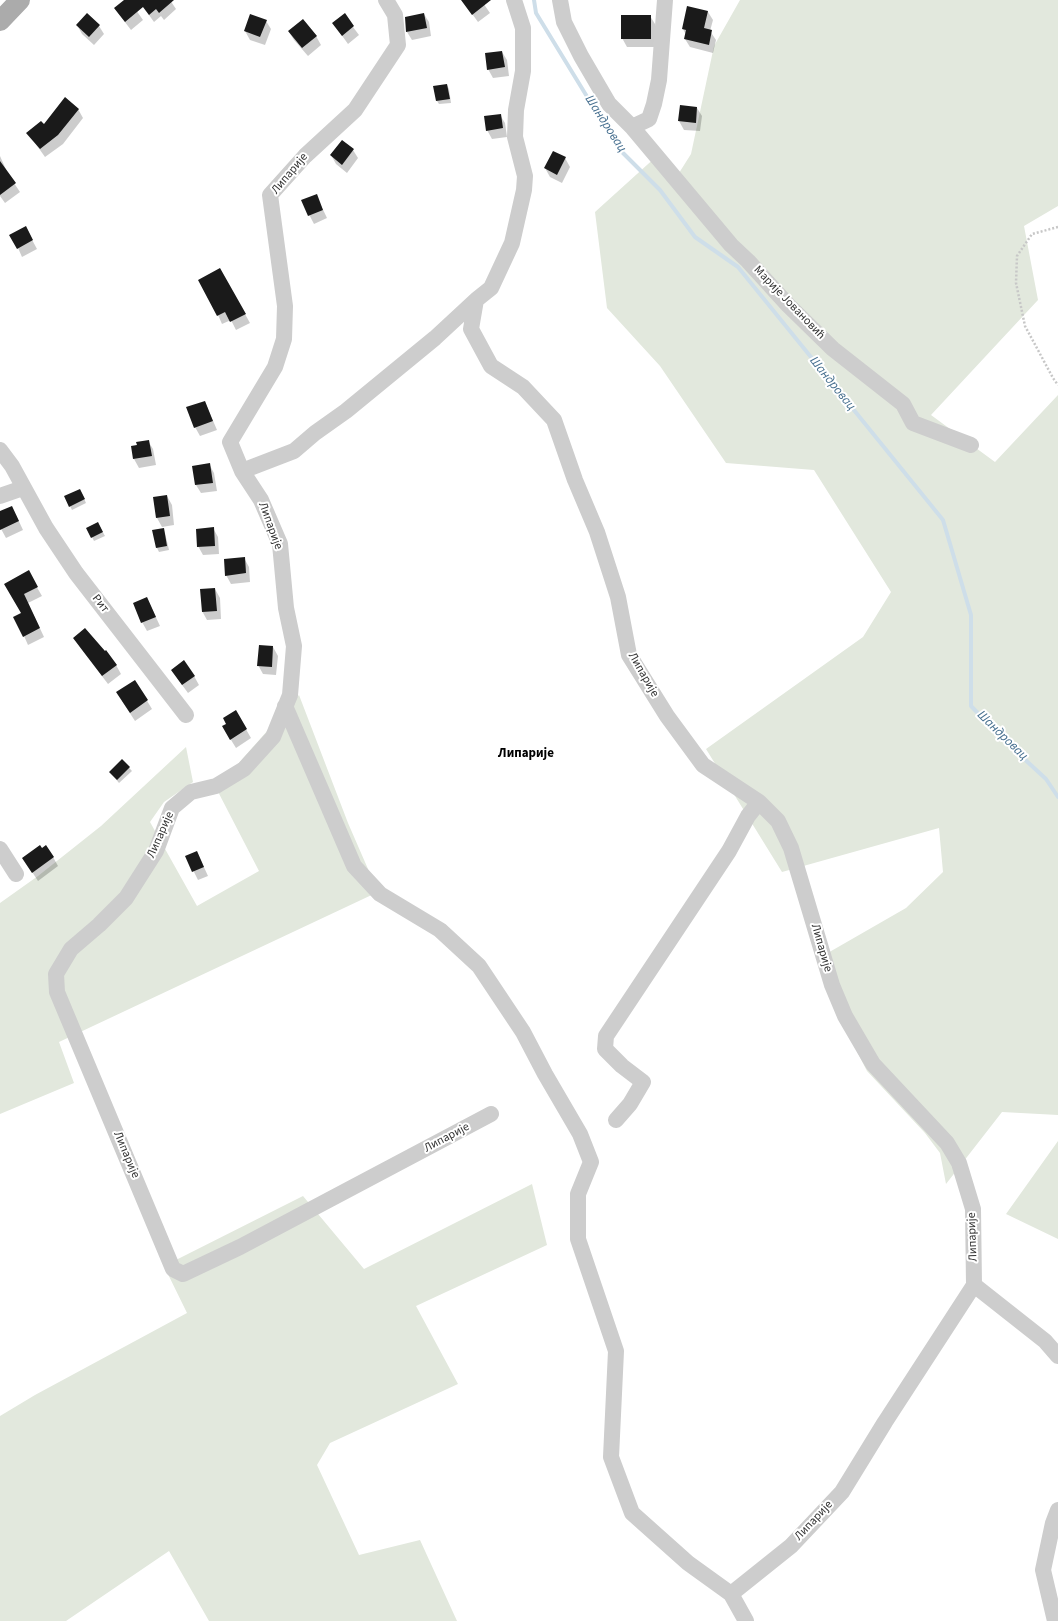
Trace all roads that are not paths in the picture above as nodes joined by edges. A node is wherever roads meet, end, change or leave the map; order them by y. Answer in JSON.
{"nodes":[{"id":1,"x":20,"y":0,"type":"edge"},
{"id":2,"x":386,"y":0,"type":"edge"},
{"id":3,"x":514,"y":0,"type":"edge"},
{"id":4,"x":560,"y":0,"type":"edge"},
{"id":5,"x":665,"y":0,"type":"edge"},
{"id":6,"x":0,"y":22,"type":"edge"},
{"id":7,"x":632,"y":127,"type":"junction"},
{"id":8,"x":476,"y":300,"type":"junction"},
{"id":9,"x":971,"y":445,"type":"dead end"},
{"id":10,"x":0,"y":450,"type":"edge"},
{"id":11,"x":242,"y":471,"type":"junction"},
{"id":12,"x":23,"y":488,"type":"junction"},
{"id":13,"x":0,"y":496,"type":"edge"},
{"id":14,"x":285,"y":706,"type":"junction"},
{"id":15,"x":186,"y":715,"type":"dead end"},
{"id":16,"x":759,"y":802,"type":"junction"},
{"id":17,"x":0,"y":848,"type":"edge"},
{"id":18,"x":16,"y":874,"type":"dead end"},
{"id":19,"x":491,"y":1114,"type":"dead end"},
{"id":20,"x":616,"y":1120,"type":"dead end"},
{"id":21,"x":974,"y":1285,"type":"junction"},
{"id":22,"x":1058,"y":1356,"type":"edge"},
{"id":23,"x":1058,"y":1510,"type":"edge"},
{"id":24,"x":731,"y":1594,"type":"junction"},
{"id":25,"x":746,"y":1621,"type":"edge"},
{"id":26,"x":1055,"y":1621,"type":"edge"}],
"edges":[{"from":1,"to":6,"type":"main road"},
{"from":2,"to":11,"type":"street","name":"Липарије"},
{"from":3,"to":8,"type":"street"},
{"from":4,"to":7,"type":"street","name":"Марије Јовановић"},
{"from":5,"to":7,"type":"street"},
{"from":7,"to":9,"type":"street","name":"Марије Јовановић"},
{"from":8,"to":11,"type":"street"},
{"from":8,"to":16,"type":"street","name":"Липарије"},
{"from":10,"to":12,"type":"street","name":"Рит"},
{"from":11,"to":14,"type":"street","name":"Липарије"},
{"from":12,"to":13,"type":"street"},
{"from":12,"to":15,"type":"street","name":"Рит"},
{"from":14,"to":19,"type":"street","name":"Липарије"},
{"from":14,"to":24,"type":"street"},
{"from":16,"to":20,"type":"street"},
{"from":16,"to":21,"type":"street","name":"Липарије"},
{"from":17,"to":18,"type":"street"},
{"from":21,"to":22,"type":"street"},
{"from":21,"to":24,"type":"street","name":"Липарије"},
{"from":23,"to":26,"type":"street"},
{"from":24,"to":25,"type":"street"}]}
